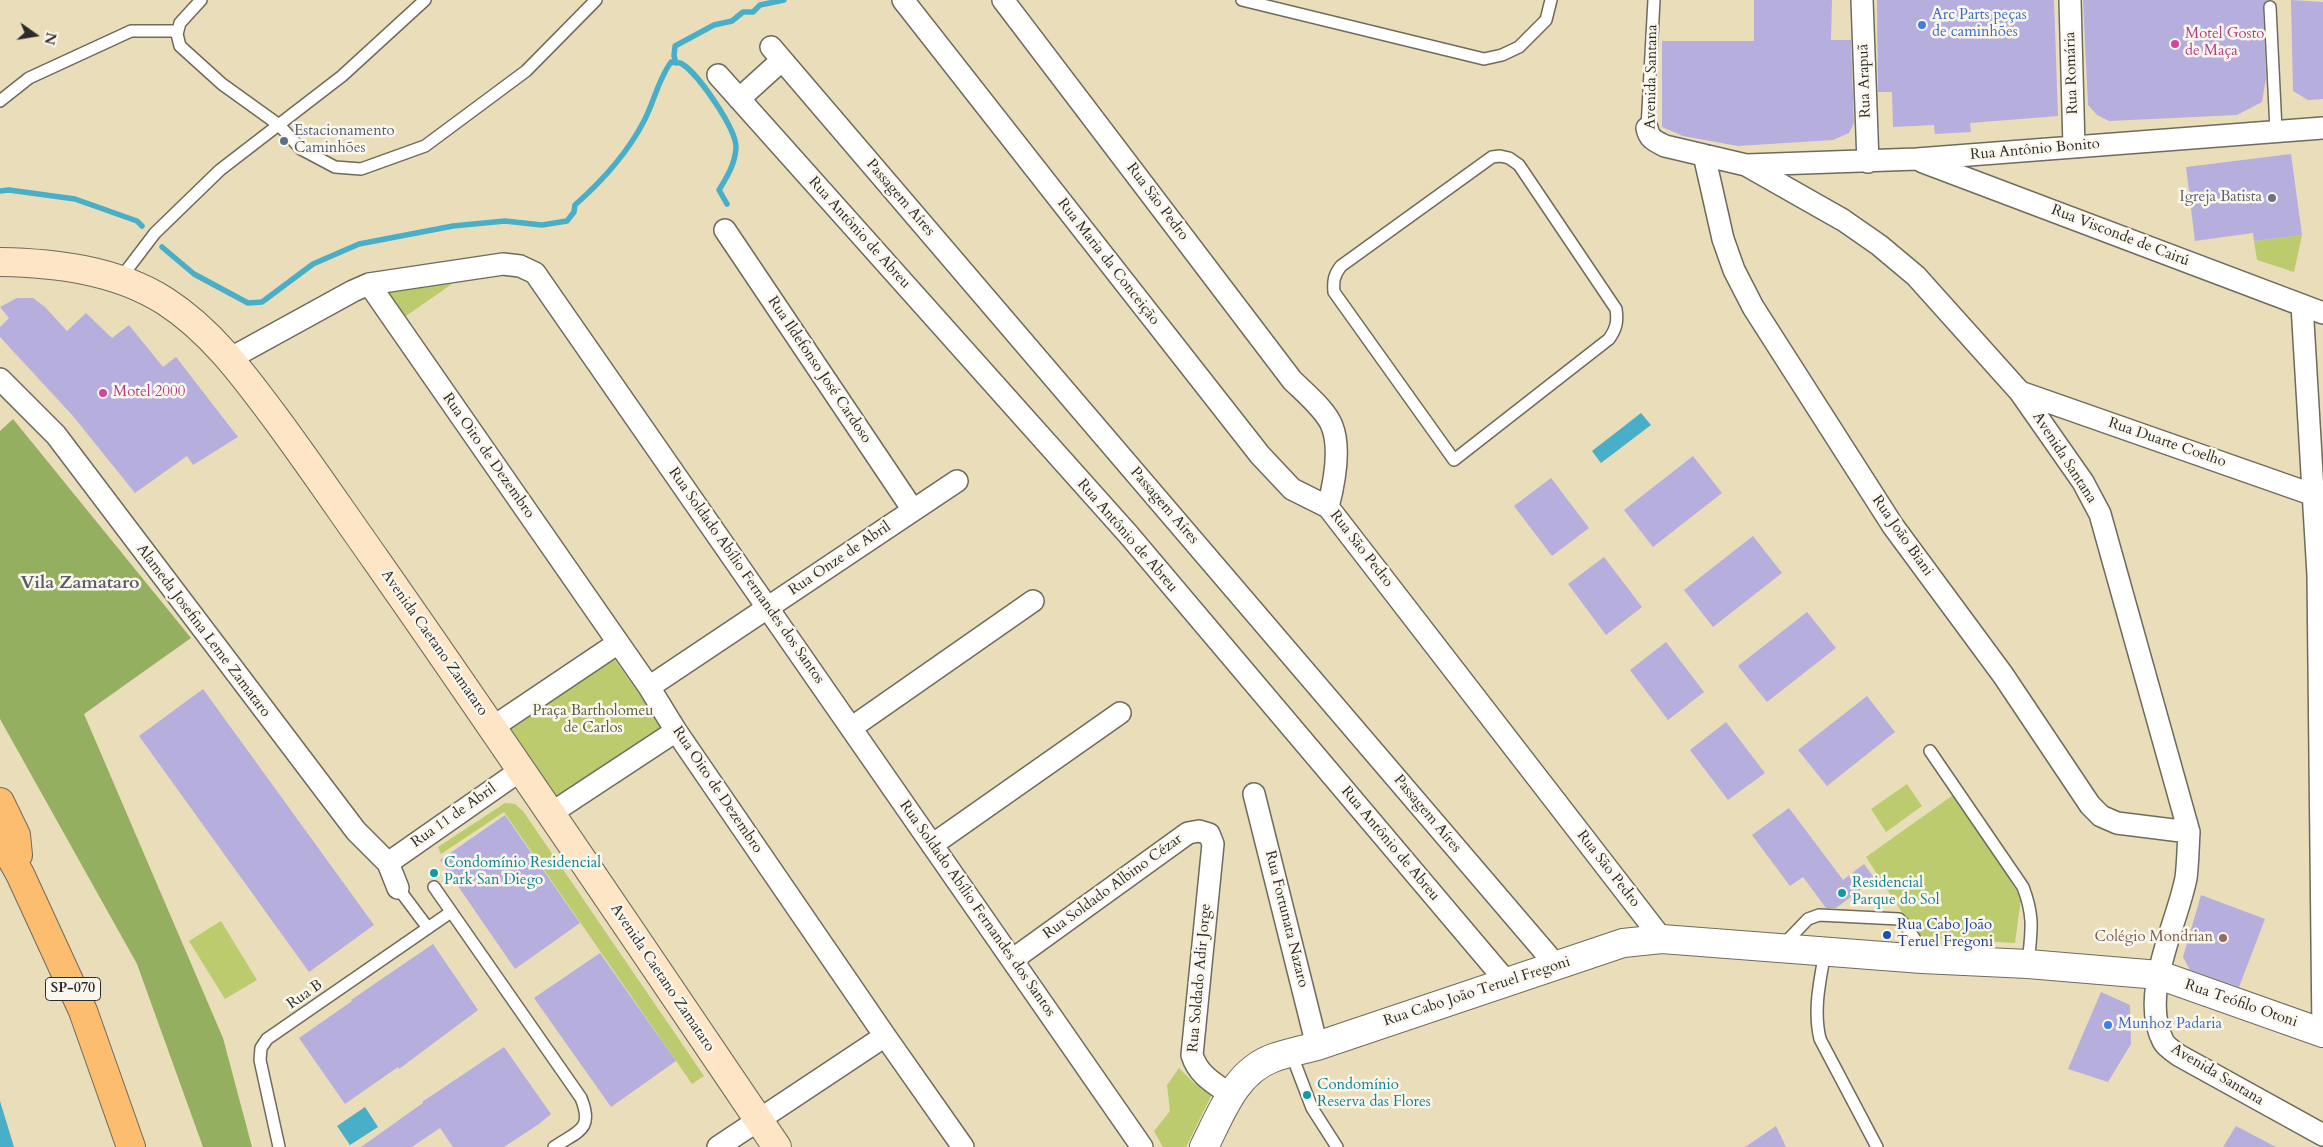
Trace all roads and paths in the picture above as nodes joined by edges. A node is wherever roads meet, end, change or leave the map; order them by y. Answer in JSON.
{"nodes":[{"id":1,"x":201,"y":0,"type":"edge"},
{"id":2,"x":426,"y":0,"type":"edge"},
{"id":3,"x":596,"y":0,"type":"edge"},
{"id":4,"x":903,"y":0,"type":"edge"},
{"id":5,"x":1003,"y":0,"type":"edge"},
{"id":6,"x":1242,"y":0,"type":"edge"},
{"id":7,"x":1551,"y":0,"type":"edge"},
{"id":8,"x":1654,"y":0,"type":"edge"},
{"id":9,"x":1862,"y":0,"type":"edge"},
{"id":10,"x":2070,"y":0,"type":"edge"},
{"id":11,"x":2270,"y":7,"type":"dead end"},
{"id":12,"x":178,"y":31,"type":"junction"},
{"id":13,"x":718,"y":75,"type":"dead end"},
{"id":14,"x":739,"y":99,"type":"junction"},
{"id":15,"x":0,"y":101,"type":"edge"},
{"id":16,"x":279,"y":125,"type":"junction"},
{"id":17,"x":1647,"y":128,"type":"joint"},
{"id":18,"x":2323,"y":128,"type":"edge"},
{"id":19,"x":2276,"y":130,"type":"junction"},
{"id":20,"x":2074,"y":147,"type":"junction"},
{"id":21,"x":1704,"y":156,"type":"junction"},
{"id":22,"x":1916,"y":159,"type":"junction"},
{"id":23,"x":1868,"y":162,"type":"junction"},
{"id":24,"x":1746,"y":165,"type":"junction"},
{"id":25,"x":725,"y":230,"type":"dead end"},
{"id":26,"x":0,"y":262,"type":"edge"},
{"id":27,"x":120,"y":279,"type":"junction"},
{"id":28,"x":369,"y":284,"type":"junction"},
{"id":29,"x":2302,"y":305,"type":"junction"},
{"id":30,"x":1616,"y":309,"type":"joint"},
{"id":31,"x":2323,"y":313,"type":"edge"},
{"id":32,"x":230,"y":358,"type":"junction"},
{"id":33,"x":0,"y":379,"type":"edge"},
{"id":34,"x":2020,"y":392,"type":"junction"},
{"id":35,"x":957,"y":480,"type":"dead end"},
{"id":36,"x":2314,"y":495,"type":"junction"},
{"id":37,"x":1328,"y":507,"type":"junction"},
{"id":38,"x":913,"y":510,"type":"junction"},
{"id":39,"x":2320,"y":575,"type":"edge"},
{"id":40,"x":1034,"y":601,"type":"dead end"},
{"id":41,"x":768,"y":607,"type":"junction"},
{"id":42,"x":618,"y":642,"type":"junction"},
{"id":43,"x":649,"y":687,"type":"junction"},
{"id":44,"x":1120,"y":713,"type":"dead end"},
{"id":45,"x":493,"y":727,"type":"junction"},
{"id":46,"x":851,"y":728,"type":"junction"},
{"id":47,"x":676,"y":731,"type":"junction"},
{"id":48,"x":1930,"y":751,"type":"dead end"},
{"id":49,"x":521,"y":770,"type":"junction"},
{"id":50,"x":1254,"y":794,"type":"dead end"},
{"id":51,"x":0,"y":802,"type":"edge"},
{"id":52,"x":550,"y":814,"type":"junction"},
{"id":53,"x":2189,"y":832,"type":"junction"},
{"id":54,"x":0,"y":838,"type":"edge"},
{"id":55,"x":1213,"y":844,"type":"joint"},
{"id":56,"x":932,"y":845,"type":"junction"},
{"id":57,"x":388,"y":863,"type":"junction"},
{"id":58,"x":20,"y":874,"type":"junction"},
{"id":59,"x":434,"y":887,"type":"dead end"},
{"id":60,"x":398,"y":888,"type":"joint"},
{"id":61,"x":451,"y":912,"type":"junction"},
{"id":62,"x":428,"y":928,"type":"junction"},
{"id":63,"x":1662,"y":939,"type":"junction"},
{"id":64,"x":1780,"y":948,"type":"junction"},
{"id":65,"x":1824,"y":952,"type":"junction"},
{"id":66,"x":1929,"y":959,"type":"junction"},
{"id":67,"x":1012,"y":960,"type":"junction"},
{"id":68,"x":2028,"y":964,"type":"junction"},
{"id":69,"x":1556,"y":965,"type":"junction"},
{"id":70,"x":2159,"y":975,"type":"junction"},
{"id":71,"x":1506,"y":981,"type":"junction"},
{"id":72,"x":2323,"y":1033,"type":"edge"},
{"id":73,"x":884,"y":1036,"type":"junction"},
{"id":74,"x":1304,"y":1049,"type":"junction"},
{"id":75,"x":1230,"y":1094,"type":"junction"},
{"id":76,"x":758,"y":1120,"type":"junction"},
{"id":77,"x":2323,"y":1136,"type":"edge"},
{"id":78,"x":131,"y":1147,"type":"edge"},
{"id":79,"x":279,"y":1147,"type":"edge"},
{"id":80,"x":554,"y":1147,"type":"edge"},
{"id":81,"x":718,"y":1147,"type":"edge"},
{"id":82,"x":777,"y":1147,"type":"edge"},
{"id":83,"x":964,"y":1147,"type":"edge"},
{"id":84,"x":1142,"y":1147,"type":"edge"},
{"id":85,"x":1204,"y":1147,"type":"edge"},
{"id":86,"x":1337,"y":1147,"type":"edge"},
{"id":87,"x":1877,"y":1147,"type":"edge"}],
"edges":[{"from":1,"to":12,"type":"lane"},
{"from":2,"to":16,"type":"lane"},
{"from":3,"to":16,"type":"lane"},
{"from":4,"to":37,"type":"street","name":"Rua Maria da Conceição"},
{"from":5,"to":37,"type":"street","name":"Rua São Pedro"},
{"from":6,"to":7,"type":"lane"},
{"from":8,"to":17,"type":"lane","name":"Avenida Santana"},
{"from":9,"to":23,"type":"street","name":"Rua Arapuã"},
{"from":10,"to":20,"type":"street","name":"Rua Romária"},
{"from":11,"to":19,"type":"lane"},
{"from":12,"to":15,"type":"lane"},
{"from":12,"to":16,"type":"lane"},
{"from":13,"to":14,"type":"street","name":"Rua Antônio de Abreu"},
{"from":14,"to":69,"type":"street","name":"Passagem Aíres"},
{"from":14,"to":71,"type":"street","name":"Rua Antônio de Abreu"},
{"from":16,"to":27,"type":"lane"},
{"from":17,"to":21,"type":"street","name":"Avenida Santana"},
{"from":18,"to":19,"type":"street","name":"Rua Antônio Bonito"},
{"from":19,"to":20,"type":"street","name":"Rua Antônio Bonito"},
{"from":20,"to":22,"type":"street","name":"Rua Antônio Bonito"},
{"from":21,"to":24,"type":"street","name":"Avenida Santana"},
{"from":21,"to":53,"type":"street","name":"Rua João Biani"},
{"from":22,"to":23,"type":"street","name":"Rua Antônio Bonito"},
{"from":22,"to":29,"type":"street","name":"Rua Visconde de Cairú"},
{"from":23,"to":24,"type":"street","name":"Rua Antônio Bonito"},
{"from":24,"to":34,"type":"street","name":"Avenida Santana"},
{"from":25,"to":38,"type":"street","name":"Rua Ildefonso José Cardoso"},
{"from":26,"to":27,"type":"main road","name":"Avenida Caetano Zamataro"},
{"from":27,"to":32,"type":"main road","name":"Avenida Caetano Zamataro"},
{"from":28,"to":32,"type":"street","name":"Rua Soldado Abílio Fernandes dos Santos"},
{"from":28,"to":41,"type":"street","name":"Rua Soldado Abílio Fernandes dos Santos"},
{"from":28,"to":42,"type":"street","name":"Rua Oito de Dezembro"},
{"from":29,"to":31,"type":"street","name":"Rua Visconde de Cairú"},
{"from":29,"to":36,"type":"street"},
{"from":30,"to":30,"type":"lane"},
{"from":32,"to":45,"type":"main road","name":"Avenida Caetano Zamataro"},
{"from":33,"to":57,"type":"street","name":"Alameda Josefina Leme Zamataro"},
{"from":34,"to":36,"type":"street","name":"Rua Duarte Coelho"},
{"from":34,"to":53,"type":"street","name":"Avenida Santana"},
{"from":35,"to":38,"type":"street","name":"Rua Onze de Abril"},
{"from":36,"to":39,"type":"street"},
{"from":37,"to":63,"type":"street","name":"Rua São Pedro"},
{"from":38,"to":41,"type":"street","name":"Rua Onze de Abril"},
{"from":39,"to":72,"type":"street"},
{"from":40,"to":46,"type":"street"},
{"from":41,"to":43,"type":"street","name":"Rua Onze de Abril"},
{"from":41,"to":46,"type":"street","name":"Rua Soldado Abílio Fernandes dos Santos"},
{"from":42,"to":43,"type":"street","name":"Rua Oito de Dezembro"},
{"from":42,"to":45,"type":"street"},
{"from":43,"to":47,"type":"street","name":"Rua Oito de Dezembro"},
{"from":44,"to":56,"type":"street"},
{"from":45,"to":49,"type":"main road","name":"Avenida Caetano Zamataro"},
{"from":46,"to":56,"type":"street","name":"Rua Soldado Abílio Fernandes dos Santos"},
{"from":47,"to":52,"type":"street"},
{"from":47,"to":73,"type":"street","name":"Rua Oito de Dezembro"},
{"from":48,"to":68,"type":"lane"},
{"from":49,"to":52,"type":"main road","name":"Avenida Caetano Zamataro"},
{"from":49,"to":57,"type":"street","name":"Rua 11 de Abril"},
{"from":50,"to":74,"type":"street","name":"Rua Fortunata Nazaro"},
{"from":51,"to":58,"type":"highway"},
{"from":52,"to":76,"type":"main road","name":"Avenida Caetano Zamataro"},
{"from":53,"to":70,"type":"street","name":"Avenida Santana"},
{"from":54,"to":58,"type":"highway","number":"SP-070"},
{"from":55,"to":67,"type":"street","name":"Rua Soldado Albino Cézar"},
{"from":55,"to":75,"type":"street","name":"Rua Soldado Adir Jorge"},
{"from":56,"to":67,"type":"street","name":"Rua Soldado Abílio Fernandes dos Santos"},
{"from":57,"to":60,"type":"street","name":"Alameda Josefina Leme Zamataro"},
{"from":58,"to":78,"type":"highway","number":"SP-070"},
{"from":59,"to":61,"type":"lane"},
{"from":60,"to":62,"type":"lane"},
{"from":61,"to":62,"type":"lane","name":"Rua B"},
{"from":61,"to":80,"type":"lane"},
{"from":62,"to":79,"type":"lane","name":"Rua B"},
{"from":63,"to":64,"type":"street","name":"Rua Cabo João Teruel Fregoni"},
{"from":63,"to":69,"type":"street","name":"Rua Cabo João Teruel Fregoni"},
{"from":64,"to":65,"type":"street","name":"Rua Cabo João Teruel Fregoni"},
{"from":64,"to":66,"type":"lane"},
{"from":65,"to":66,"type":"street","name":"Rua Cabo João Teruel Fregoni"},
{"from":65,"to":87,"type":"lane"},
{"from":66,"to":68,"type":"street","name":"Rua Cabo João Teruel Fregoni"},
{"from":67,"to":84,"type":"street","name":"Rua Soldado Abílio Fernandes dos Santos"},
{"from":68,"to":70,"type":"street","name":"Rua Cabo João Teruel Fregoni"},
{"from":69,"to":71,"type":"street","name":"Rua Cabo João Teruel Fregoni"},
{"from":70,"to":72,"type":"street","name":"Rua Teófilo Otoni"},
{"from":70,"to":77,"type":"street","name":"Avenida Santana"},
{"from":71,"to":74,"type":"street","name":"Rua Cabo João Teruel Fregoni"},
{"from":73,"to":76,"type":"street"},
{"from":73,"to":83,"type":"street","name":"Rua Oito de Dezembro"},
{"from":74,"to":75,"type":"street","name":"Rua Cabo João Teruel Fregoni"},
{"from":74,"to":86,"type":"lane"},
{"from":75,"to":85,"type":"street","name":"Rua Cabo João Teruel Fregoni"},
{"from":76,"to":81,"type":"street"},
{"from":76,"to":82,"type":"main road","name":"Avenida Caetano Zamataro"}]}
